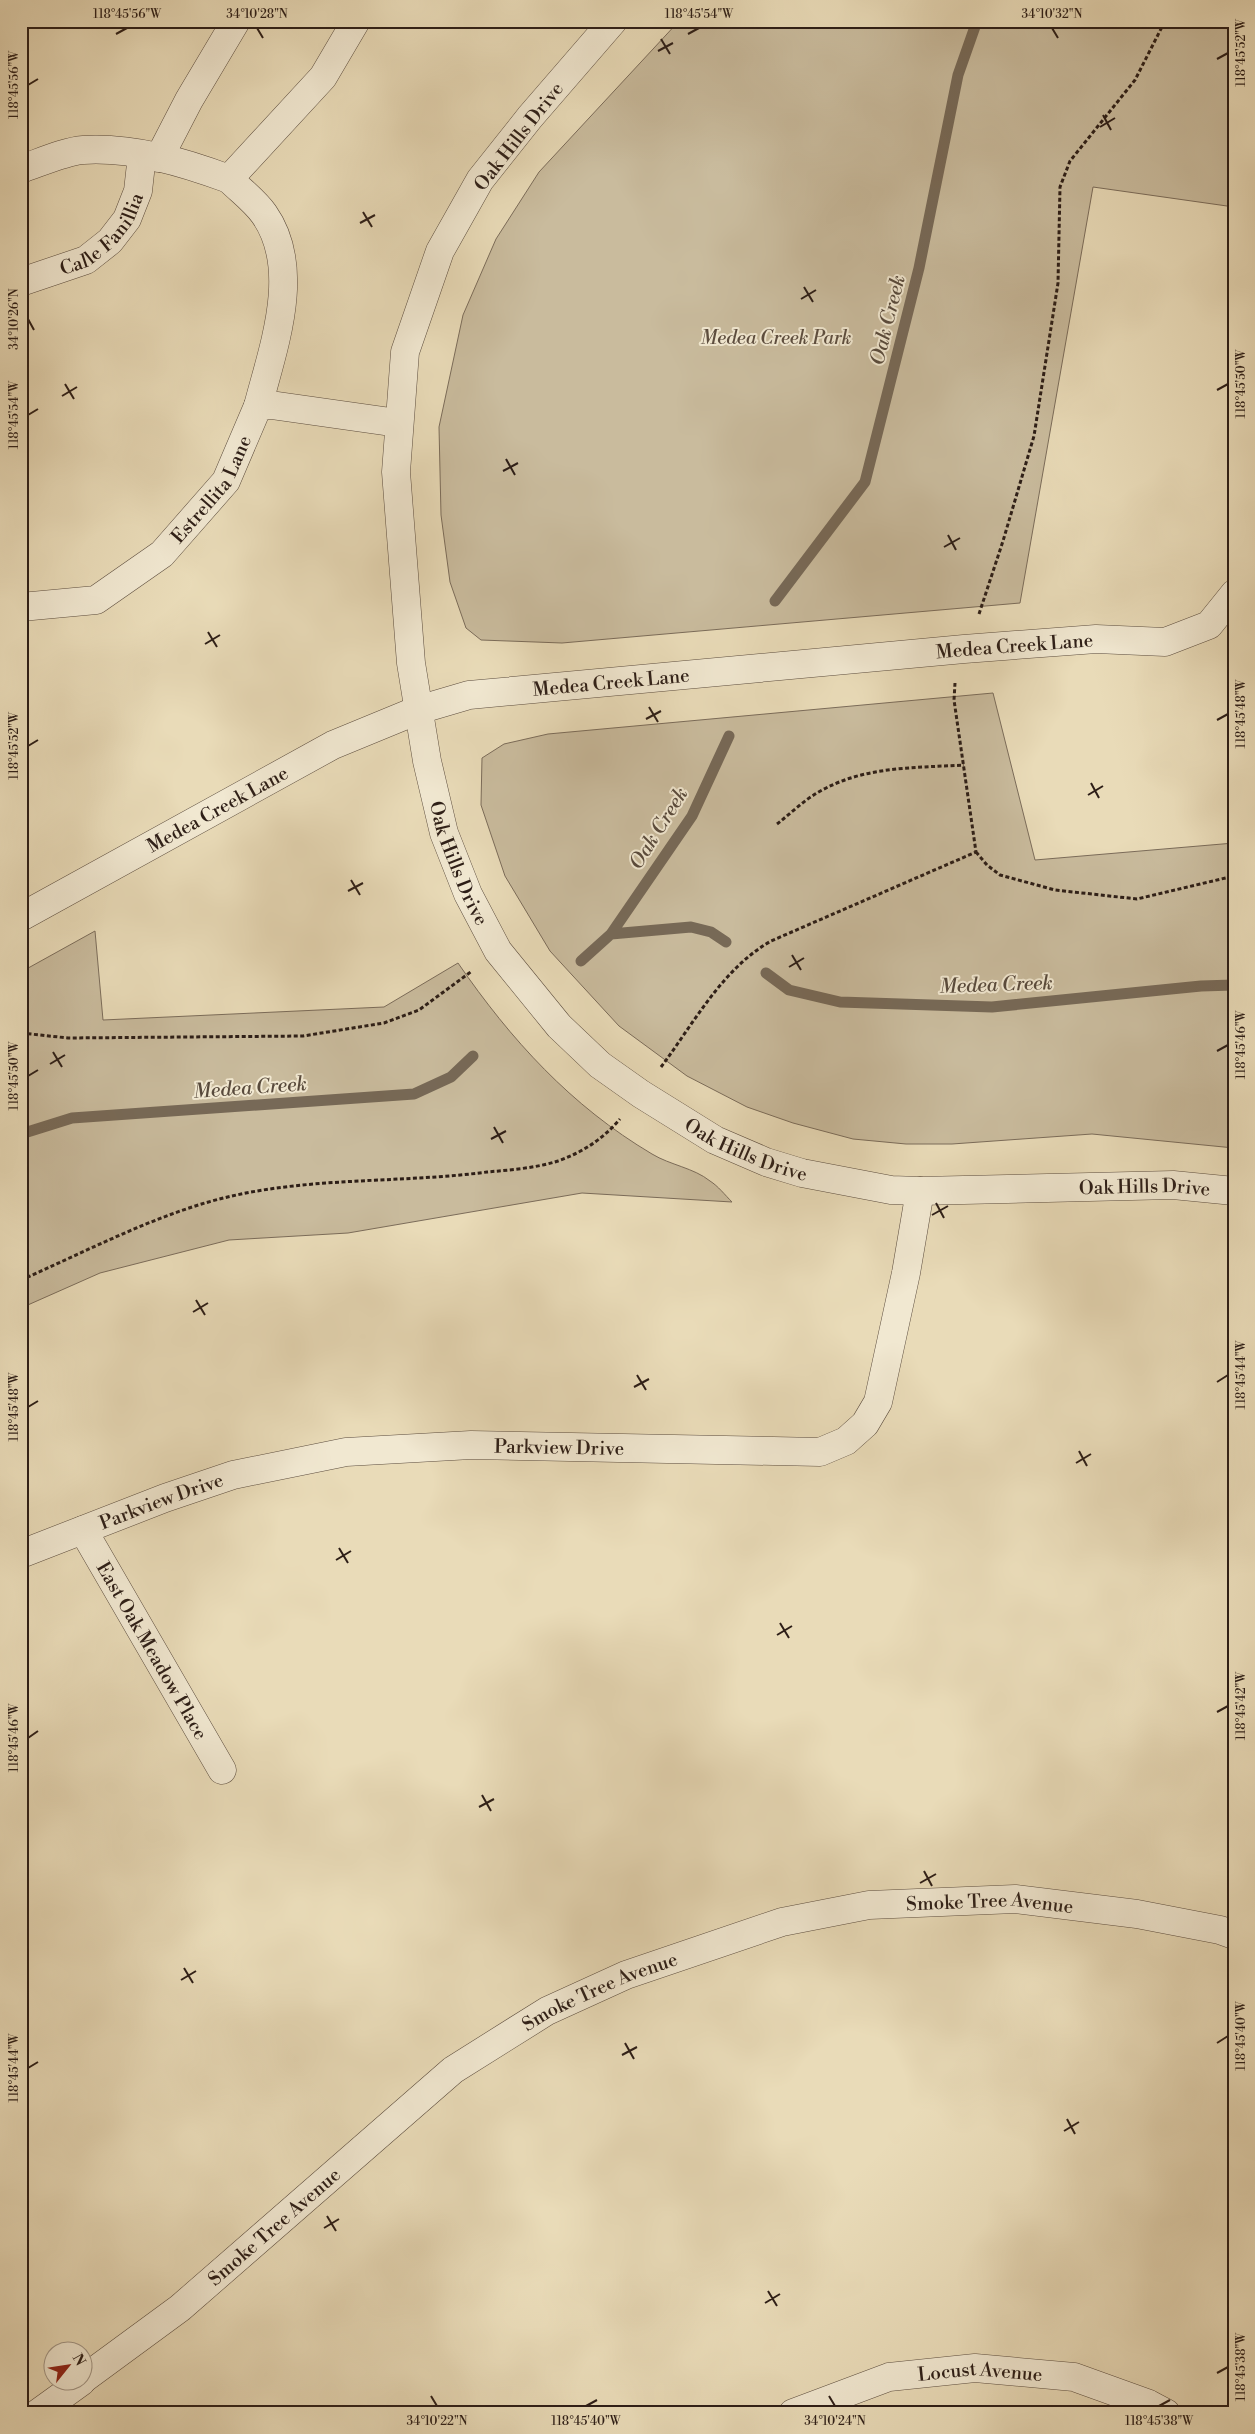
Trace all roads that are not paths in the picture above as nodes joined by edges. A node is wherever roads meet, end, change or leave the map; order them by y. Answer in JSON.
{"nodes":[{"id":1,"x":236,"y":21,"type":"edge"},
{"id":2,"x":356,"y":21,"type":"edge"},
{"id":3,"x":613,"y":21,"type":"edge"},
{"id":4,"x":150,"y":156,"type":"junction"},
{"id":5,"x":21,"y":169,"type":"edge"},
{"id":6,"x":229,"y":179,"type":"junction"},
{"id":7,"x":21,"y":282,"type":"edge"},
{"id":8,"x":258,"y":406,"type":"junction"},
{"id":9,"x":398,"y":424,"type":"junction"},
{"id":10,"x":1234,"y":594,"type":"edge"},
{"id":11,"x":21,"y":607,"type":"edge"},
{"id":12,"x":418,"y":710,"type":"junction"},
{"id":13,"x":21,"y":917,"type":"edge"},
{"id":14,"x":920,"y":1191,"type":"junction"},
{"id":15,"x":1234,"y":1191,"type":"edge"},
{"id":16,"x":82,"y":1530,"type":"junction"},
{"id":17,"x":21,"y":1554,"type":"edge"},
{"id":18,"x":222,"y":1770,"type":"dead end"},
{"id":19,"x":1234,"y":1934,"type":"edge"},
{"id":20,"x":92,"y":2374,"type":"edge"},
{"id":21,"x":67,"y":2392,"type":"edge"},
{"id":22,"x":38,"y":2413,"type":"edge"},
{"id":23,"x":793,"y":2413,"type":"edge"},
{"id":24,"x":1166,"y":2413,"type":"edge"}],
"edges":[{"from":1,"to":4,"type":"street"},
{"from":2,"to":6,"type":"street"},
{"from":3,"to":9,"type":"street","name":"Oak Hills Drive"},
{"from":4,"to":5,"type":"street"},
{"from":4,"to":6,"type":"street"},
{"from":4,"to":7,"type":"street","name":"Calle Fanillia"},
{"from":6,"to":8,"type":"street","name":"Estrellita Lane"},
{"from":8,"to":9,"type":"street"},
{"from":8,"to":11,"type":"street","name":"Estrellita Lane"},
{"from":9,"to":12,"type":"street","name":"Oak Hills Drive"},
{"from":10,"to":12,"type":"street","name":"Medea Creek Lane"},
{"from":12,"to":13,"type":"street","name":"Medea Creek Lane"},
{"from":12,"to":14,"type":"street","name":"Oak Hills Drive"},
{"from":14,"to":15,"type":"street","name":"Oak Hills Drive"},
{"from":14,"to":16,"type":"street","name":"Parkview Drive"},
{"from":16,"to":17,"type":"street","name":"Parkview Drive"},
{"from":16,"to":18,"type":"street","name":"East Oak Meadow Place"},
{"from":19,"to":20,"type":"street","name":"Smoke Tree Avenue"},
{"from":21,"to":22,"type":"street","name":"Smoke Tree Avenue"},
{"from":23,"to":24,"type":"street","name":"Locust Avenue"}]}
